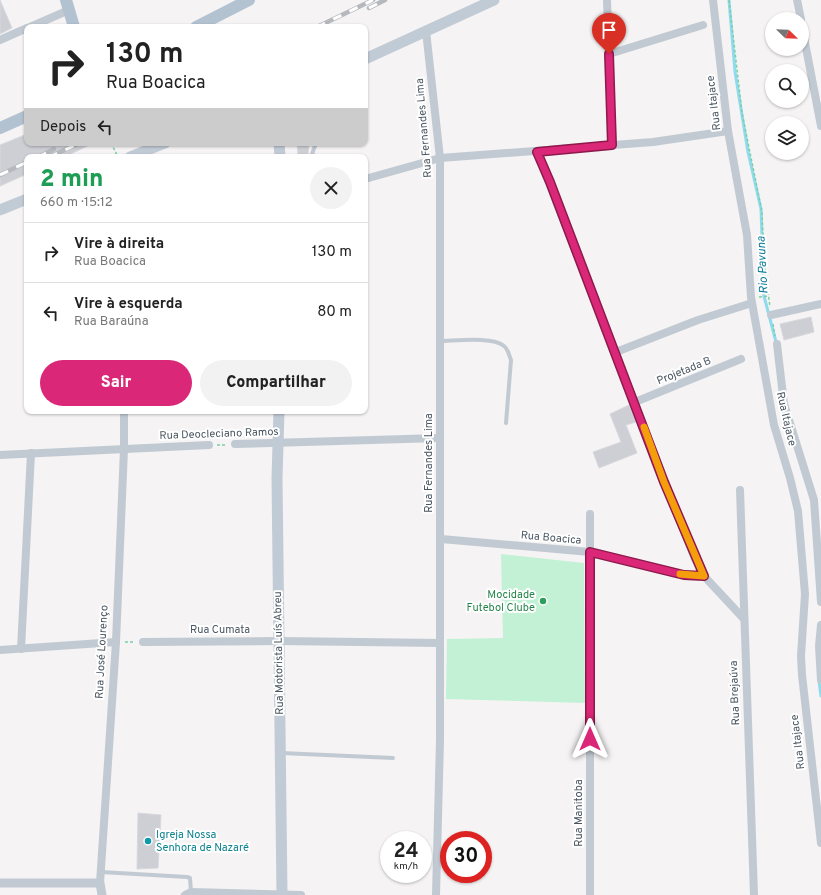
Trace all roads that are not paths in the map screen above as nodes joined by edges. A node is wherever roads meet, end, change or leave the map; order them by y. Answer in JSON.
{"nodes":[{"id":1,"x":249,"y":0,"type":"edge"},
{"id":2,"x":494,"y":0,"type":"edge"},
{"id":3,"x":607,"y":0,"type":"edge"},
{"id":4,"x":713,"y":0,"type":"edge"},
{"id":5,"x":797,"y":0,"type":"edge"},
{"id":6,"x":68,"y":5,"type":"edge"},
{"id":7,"x":799,"y":12,"type":"edge"},
{"id":8,"x":35,"y":24,"type":"edge"},
{"id":9,"x":73,"y":24,"type":"edge"},
{"id":10,"x":202,"y":24,"type":"edge"},
{"id":11,"x":703,"y":24,"type":"dead end"},
{"id":12,"x":24,"y":30,"type":"edge"},
{"id":13,"x":426,"y":31,"type":"junction"},
{"id":14,"x":0,"y":40,"type":"edge"},
{"id":15,"x":609,"y":54,"type":"junction"},
{"id":16,"x":808,"y":56,"type":"edge"},
{"id":17,"x":368,"y":58,"type":"edge"},
{"id":18,"x":24,"y":117,"type":"edge"},
{"id":19,"x":24,"y":125,"type":"edge"},
{"id":20,"x":821,"y":126,"type":"edge"},
{"id":21,"x":0,"y":128,"type":"edge"},
{"id":22,"x":728,"y":131,"type":"junction"},
{"id":23,"x":0,"y":136,"type":"edge"},
{"id":24,"x":612,"y":145,"type":"junction"},
{"id":25,"x":158,"y":146,"type":"edge"},
{"id":26,"x":537,"y":152,"type":"junction"},
{"id":27,"x":138,"y":154,"type":"edge"},
{"id":28,"x":440,"y":158,"type":"junction"},
{"id":29,"x":368,"y":177,"type":"edge"},
{"id":30,"x":24,"y":200,"type":"edge"},
{"id":31,"x":0,"y":210,"type":"edge"},
{"id":32,"x":752,"y":303,"type":"junction"},
{"id":33,"x":821,"y":304,"type":"edge"},
{"id":34,"x":771,"y":315,"type":"road end"},
{"id":35,"x":439,"y":342,"type":"junction"},
{"id":36,"x":777,"y":344,"type":"road end"},
{"id":37,"x":616,"y":352,"type":"junction"},
{"id":38,"x":741,"y":359,"type":"dead end"},
{"id":39,"x":635,"y":402,"type":"junction"},
{"id":40,"x":124,"y":414,"type":"edge"},
{"id":41,"x":279,"y":414,"type":"edge"},
{"id":42,"x":506,"y":423,"type":"dead end"},
{"id":43,"x":439,"y":438,"type":"junction"},
{"id":44,"x":277,"y":443,"type":"junction"},
{"id":45,"x":235,"y":444,"type":"road end"},
{"id":46,"x":209,"y":445,"type":"road end"},
{"id":47,"x":124,"y":449,"type":"junction"},
{"id":48,"x":31,"y":454,"type":"junction"},
{"id":49,"x":0,"y":455,"type":"edge"},
{"id":50,"x":740,"y":490,"type":"dead end"},
{"id":51,"x":590,"y":514,"type":"dead end"},
{"id":52,"x":441,"y":539,"type":"junction"},
{"id":53,"x":590,"y":552,"type":"junction"},
{"id":54,"x":704,"y":576,"type":"junction"},
{"id":55,"x":821,"y":602,"type":"edge"},
{"id":56,"x":744,"y":619,"type":"junction"},
{"id":57,"x":821,"y":625,"type":"edge"},
{"id":58,"x":279,"y":640,"type":"junction"},
{"id":59,"x":116,"y":642,"type":"junction"},
{"id":60,"x":143,"y":642,"type":"road end"},
{"id":61,"x":440,"y":643,"type":"junction"},
{"id":62,"x":21,"y":649,"type":"junction"},
{"id":63,"x":0,"y":650,"type":"edge"},
{"id":64,"x":821,"y":680,"type":"edge"},
{"id":65,"x":279,"y":753,"type":"junction"},
{"id":66,"x":393,"y":758,"type":"dead end"},
{"id":67,"x":821,"y":843,"type":"edge"},
{"id":68,"x":101,"y":872,"type":"junction"},
{"id":69,"x":0,"y":883,"type":"edge"},
{"id":70,"x":100,"y":883,"type":"junction"},
{"id":71,"x":188,"y":894,"type":"edge"},
{"id":72,"x":282,"y":894,"type":"edge"},
{"id":73,"x":102,"y":895,"type":"edge"},
{"id":74,"x":301,"y":895,"type":"edge"},
{"id":75,"x":436,"y":895,"type":"edge"},
{"id":76,"x":590,"y":895,"type":"edge"},
{"id":77,"x":754,"y":895,"type":"edge"}],
"edges":[{"from":1,"to":10,"type":"main road"},
{"from":2,"to":13,"type":"main road"},
{"from":3,"to":15,"type":"street"},
{"from":4,"to":22,"type":"street","name":"Rua Itajace"},
{"from":5,"to":7,"type":"street"},
{"from":6,"to":8,"type":"street"},
{"from":6,"to":9,"type":"main road"},
{"from":11,"to":15,"type":"street"},
{"from":12,"to":14,"type":"street"},
{"from":13,"to":17,"type":"main road"},
{"from":13,"to":28,"type":"street","name":"Rua Fernandes Lima"},
{"from":15,"to":24,"type":"street"},
{"from":16,"to":20,"type":"street"},
{"from":18,"to":21,"type":"main road"},
{"from":19,"to":23,"type":"main road"},
{"from":22,"to":24,"type":"street"},
{"from":22,"to":32,"type":"street","name":"Rua Itajace"},
{"from":24,"to":26,"type":"street"},
{"from":25,"to":27,"type":"main road"},
{"from":26,"to":28,"type":"street"},
{"from":26,"to":37,"type":"street"},
{"from":28,"to":29,"type":"street"},
{"from":28,"to":35,"type":"street","name":"Rua Fernandes Lima"},
{"from":30,"to":31,"type":"main road"},
{"from":32,"to":37,"type":"street"},
{"from":32,"to":67,"type":"street","name":"Rua Itajace"},
{"from":33,"to":34,"type":"street"},
{"from":35,"to":42,"type":"lane"},
{"from":35,"to":43,"type":"street","name":"Rua Fernandes Lima"},
{"from":36,"to":55,"type":"street","name":"Rua Itajace"},
{"from":37,"to":39,"type":"street"},
{"from":38,"to":39,"type":"street","name":"Projetada B"},
{"from":39,"to":54,"type":"street"},
{"from":40,"to":47,"type":"street","name":"Rua José Lourenço"},
{"from":41,"to":44,"type":"main road","name":"Rua Motorista Luís Abreu"},
{"from":43,"to":44,"type":"street","name":"Rua Deocleciano Ramos"},
{"from":43,"to":52,"type":"street","name":"Rua Fernandes Lima"},
{"from":44,"to":45,"type":"street","name":"Rua Deocleciano Ramos"},
{"from":44,"to":58,"type":"main road","name":"Rua Motorista Luís Abreu"},
{"from":46,"to":47,"type":"street","name":"Rua Deocleciano Ramos"},
{"from":47,"to":48,"type":"street","name":"Rua Deocleciano Ramos"},
{"from":47,"to":59,"type":"street","name":"Rua José Lourenço"},
{"from":48,"to":49,"type":"street","name":"Rua Deocleciano Ramos"},
{"from":48,"to":62,"type":"street"},
{"from":50,"to":56,"type":"street","name":"Rua Brejaúva"},
{"from":51,"to":53,"type":"street","name":"Rua Manitoba"},
{"from":52,"to":53,"type":"street","name":"Rua Boacica"},
{"from":52,"to":61,"type":"street","name":"Rua Fernandes Lima"},
{"from":53,"to":54,"type":"street","name":"Rua Boacica"},
{"from":53,"to":76,"type":"street","name":"Rua Manitoba"},
{"from":54,"to":56,"type":"street"},
{"from":56,"to":77,"type":"street","name":"Rua Brejaúva"},
{"from":57,"to":64,"type":"street"},
{"from":58,"to":60,"type":"street","name":"Rua Cumata"},
{"from":58,"to":61,"type":"street","name":"Rua Cumata"},
{"from":58,"to":65,"type":"main road","name":"Rua Motorista Luís Abreu"},
{"from":59,"to":62,"type":"street"},
{"from":59,"to":68,"type":"street","name":"Rua José Lourenço"},
{"from":61,"to":75,"type":"street","name":"Rua Fernandes Lima"},
{"from":62,"to":63,"type":"street"},
{"from":65,"to":66,"type":"lane"},
{"from":65,"to":72,"type":"main road","name":"Rua Motorista Luís Abreu"},
{"from":68,"to":70,"type":"street","name":"Rua José Lourenço"},
{"from":68,"to":71,"type":"lane"},
{"from":69,"to":70,"type":"street"},
{"from":70,"to":73,"type":"street","name":"Rua José Lourenço"},
{"from":71,"to":72,"type":"street"},
{"from":72,"to":74,"type":"street"}]}
